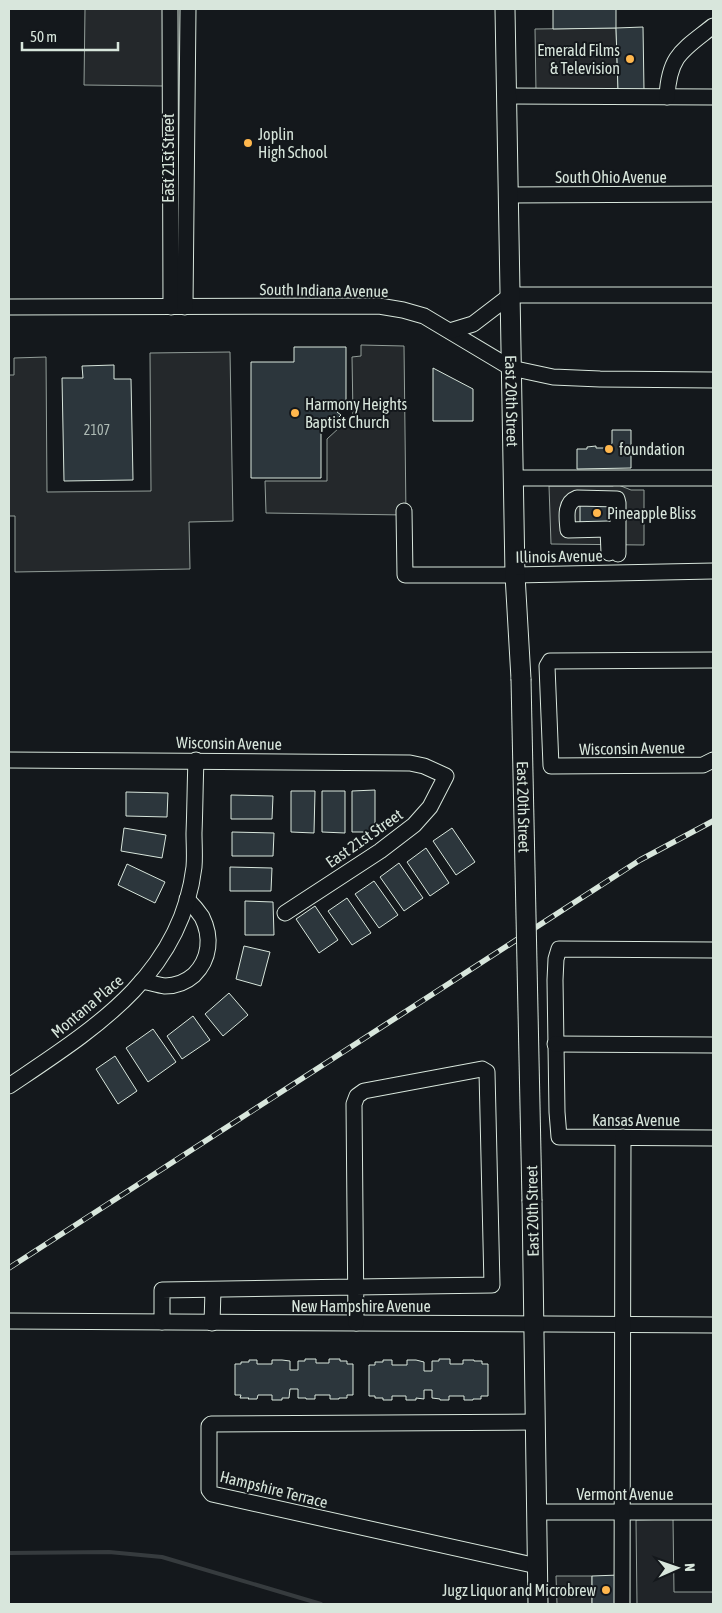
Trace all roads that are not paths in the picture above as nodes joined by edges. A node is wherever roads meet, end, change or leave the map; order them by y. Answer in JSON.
{"nodes":[{"id":1,"x":170,"y":9,"type":"edge"},
{"id":2,"x":188,"y":9,"type":"edge"},
{"id":3,"x":505,"y":9,"type":"edge"},
{"id":4,"x":713,"y":26,"type":"edge"},
{"id":5,"x":507,"y":96,"type":"junction"},
{"id":6,"x":667,"y":97,"type":"junction"},
{"id":7,"x":713,"y":97,"type":"edge"},
{"id":8,"x":170,"y":101,"type":"junction"},
{"id":9,"x":186,"y":102,"type":"junction"},
{"id":10,"x":713,"y":194,"type":"edge"},
{"id":11,"x":509,"y":195,"type":"junction"},
{"id":12,"x":510,"y":295,"type":"junction"},
{"id":13,"x":713,"y":295,"type":"edge"},
{"id":14,"x":9,"y":307,"type":"edge"},
{"id":15,"x":178,"y":307,"type":"junction"},
{"id":16,"x":450,"y":331,"type":"junction"},
{"id":17,"x":511,"y":368,"type":"junction"},
{"id":18,"x":713,"y":380,"type":"edge"},
{"id":19,"x":513,"y":478,"type":"junction"},
{"id":20,"x":621,"y":478,"type":"junction"},
{"id":21,"x":713,"y":478,"type":"edge"},
{"id":22,"x":617,"y":499,"type":"junction"},
{"id":23,"x":404,"y":511,"type":"dead end"},
{"id":24,"x":613,"y":529,"type":"junction"},
{"id":25,"x":613,"y":554,"type":"dead end"},
{"id":26,"x":713,"y":571,"type":"edge"},
{"id":27,"x":515,"y":575,"type":"junction"},
{"id":28,"x":713,"y":660,"type":"edge"},
{"id":29,"x":9,"y":760,"type":"edge"},
{"id":30,"x":196,"y":760,"type":"junction"},
{"id":31,"x":713,"y":760,"type":"edge"},
{"id":32,"x":446,"y":776,"type":"joint"},
{"id":33,"x":187,"y":899,"type":"junction"},
{"id":34,"x":285,"y":913,"type":"dead end"},
{"id":35,"x":713,"y":950,"type":"edge"},
{"id":36,"x":142,"y":981,"type":"junction"},
{"id":37,"x":555,"y":1044,"type":"junction"},
{"id":38,"x":713,"y":1045,"type":"edge"},
{"id":39,"x":9,"y":1086,"type":"edge"},
{"id":40,"x":623,"y":1137,"type":"junction"},
{"id":41,"x":713,"y":1138,"type":"edge"},
{"id":42,"x":356,"y":1286,"type":"junction"},
{"id":43,"x":213,"y":1290,"type":"junction"},
{"id":44,"x":9,"y":1322,"type":"edge"},
{"id":45,"x":162,"y":1322,"type":"junction"},
{"id":46,"x":212,"y":1323,"type":"junction"},
{"id":47,"x":356,"y":1323,"type":"junction"},
{"id":48,"x":533,"y":1324,"type":"junction"},
{"id":49,"x":623,"y":1325,"type":"junction"},
{"id":50,"x":713,"y":1325,"type":"edge"},
{"id":51,"x":535,"y":1422,"type":"junction"},
{"id":52,"x":536,"y":1512,"type":"junction"},
{"id":53,"x":622,"y":1512,"type":"junction"},
{"id":54,"x":713,"y":1512,"type":"edge"},
{"id":55,"x":537,"y":1566,"type":"junction"},
{"id":56,"x":538,"y":1604,"type":"edge"},
{"id":57,"x":622,"y":1604,"type":"edge"}],
"edges":[{"from":1,"to":8,"type":"street","name":"East 21st Street"},
{"from":2,"to":9,"type":"street","name":"East 21st Street"},
{"from":3,"to":5,"type":"main road","name":"East 20th Street"},
{"from":4,"to":6,"type":"street"},
{"from":5,"to":6,"type":"street"},
{"from":5,"to":11,"type":"main road","name":"East 20th Street"},
{"from":6,"to":7,"type":"street"},
{"from":8,"to":9,"type":"street"},
{"from":8,"to":15,"type":"street","name":"East 21st Street"},
{"from":9,"to":15,"type":"street","name":"East 21st Street"},
{"from":10,"to":11,"type":"street","name":"South Ohio Avenue"},
{"from":11,"to":12,"type":"main road","name":"East 20th Street"},
{"from":12,"to":13,"type":"street"},
{"from":12,"to":16,"type":"street"},
{"from":12,"to":17,"type":"main road","name":"East 20th Street"},
{"from":14,"to":15,"type":"street","name":"South Indiana Avenue"},
{"from":15,"to":16,"type":"street","name":"South Indiana Avenue"},
{"from":16,"to":17,"type":"street","name":"South Indiana Avenue"},
{"from":17,"to":18,"type":"street","name":"South Indiana Avenue"},
{"from":17,"to":19,"type":"main road","name":"East 20th Street"},
{"from":19,"to":20,"type":"street"},
{"from":19,"to":27,"type":"main road","name":"East 20th Street"},
{"from":20,"to":21,"type":"street"},
{"from":20,"to":22,"type":"street"},
{"from":22,"to":24,"type":"street"},
{"from":22,"to":24,"type":"street"},
{"from":23,"to":27,"type":"street","name":"Illinois Avenue"},
{"from":24,"to":25,"type":"street"},
{"from":26,"to":27,"type":"street","name":"Illinois Avenue"},
{"from":27,"to":48,"type":"main road","name":"East 20th Street","bridge":true},
{"from":28,"to":31,"type":"street","name":"Wisconsin Avenue"},
{"from":29,"to":30,"type":"street","name":"Wisconsin Avenue"},
{"from":30,"to":32,"type":"street","name":"Wisconsin Avenue"},
{"from":30,"to":33,"type":"street","name":"Montana Place"},
{"from":32,"to":34,"type":"street","name":"East 21st Street"},
{"from":33,"to":36,"type":"street","name":"Montana Place"},
{"from":33,"to":36,"type":"street"},
{"from":35,"to":37,"type":"street"},
{"from":36,"to":39,"type":"street","name":"Montana Place"},
{"from":37,"to":38,"type":"street"},
{"from":37,"to":40,"type":"street","name":"Kansas Avenue"},
{"from":40,"to":41,"type":"street","name":"Kansas Avenue"},
{"from":40,"to":49,"type":"street"},
{"from":42,"to":42,"type":"street"},
{"from":42,"to":43,"type":"street"},
{"from":42,"to":47,"type":"street"},
{"from":43,"to":45,"type":"street"},
{"from":43,"to":46,"type":"street"},
{"from":44,"to":45,"type":"street","name":"New Hampshire Avenue"},
{"from":45,"to":46,"type":"street","name":"New Hampshire Avenue"},
{"from":46,"to":47,"type":"street","name":"New Hampshire Avenue"},
{"from":47,"to":48,"type":"street","name":"New Hampshire Avenue"},
{"from":48,"to":49,"type":"street","name":"New Hampshire Avenue"},
{"from":48,"to":51,"type":"main road","name":"East 20th Street"},
{"from":49,"to":50,"type":"street","name":"New Hampshire Avenue"},
{"from":49,"to":53,"type":"street"},
{"from":51,"to":52,"type":"main road","name":"East 20th Street"},
{"from":51,"to":55,"type":"street","name":"Hampshire Terrace"},
{"from":52,"to":53,"type":"street","name":"Vermont Avenue"},
{"from":52,"to":55,"type":"main road","name":"East 20th Street"},
{"from":53,"to":54,"type":"street","name":"Vermont Avenue"},
{"from":53,"to":57,"type":"street"},
{"from":55,"to":56,"type":"main road","name":"East 20th Street"}]}
